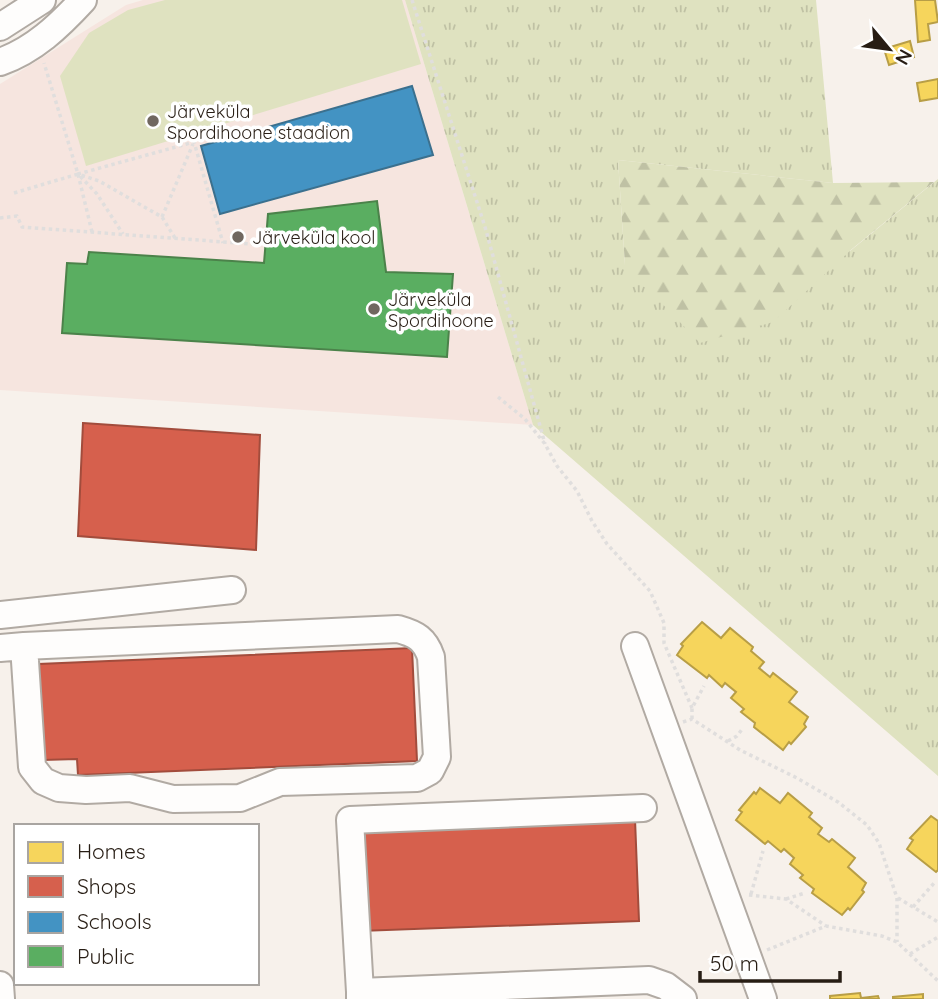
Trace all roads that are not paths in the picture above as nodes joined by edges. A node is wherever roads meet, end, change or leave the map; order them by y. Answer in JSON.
{"nodes":[{"id":1,"x":27,"y":0,"type":"edge"},
{"id":2,"x":42,"y":0,"type":"edge"},
{"id":3,"x":82,"y":0,"type":"edge"},
{"id":4,"x":4,"y":24,"type":"edge"},
{"id":5,"x":0,"y":51,"type":"edge"},
{"id":6,"x":0,"y":62,"type":"edge"},
{"id":7,"x":232,"y":590,"type":"dead end"},
{"id":8,"x":0,"y":615,"type":"edge"},
{"id":9,"x":635,"y":646,"type":"dead end"},
{"id":10,"x":12,"y":647,"type":"edge"},
{"id":11,"x":643,"y":808,"type":"dead end"},
{"id":12,"x":0,"y":985,"type":"edge"},
{"id":13,"x":360,"y":995,"type":"edge"},
{"id":14,"x":1,"y":999,"type":"edge"},
{"id":15,"x":683,"y":999,"type":"edge"},
{"id":16,"x":763,"y":999,"type":"edge"}],
"edges":[{"from":1,"to":4,"type":"street"},
{"from":2,"to":4,"type":"street"},
{"from":3,"to":5,"type":"street"},
{"from":3,"to":6,"type":"street"},
{"from":7,"to":8,"type":"street"},
{"from":9,"to":16,"type":"street"},
{"from":10,"to":10,"type":"street"},
{"from":11,"to":13,"type":"street"},
{"from":12,"to":14,"type":"street"},
{"from":13,"to":15,"type":"street"}]}
